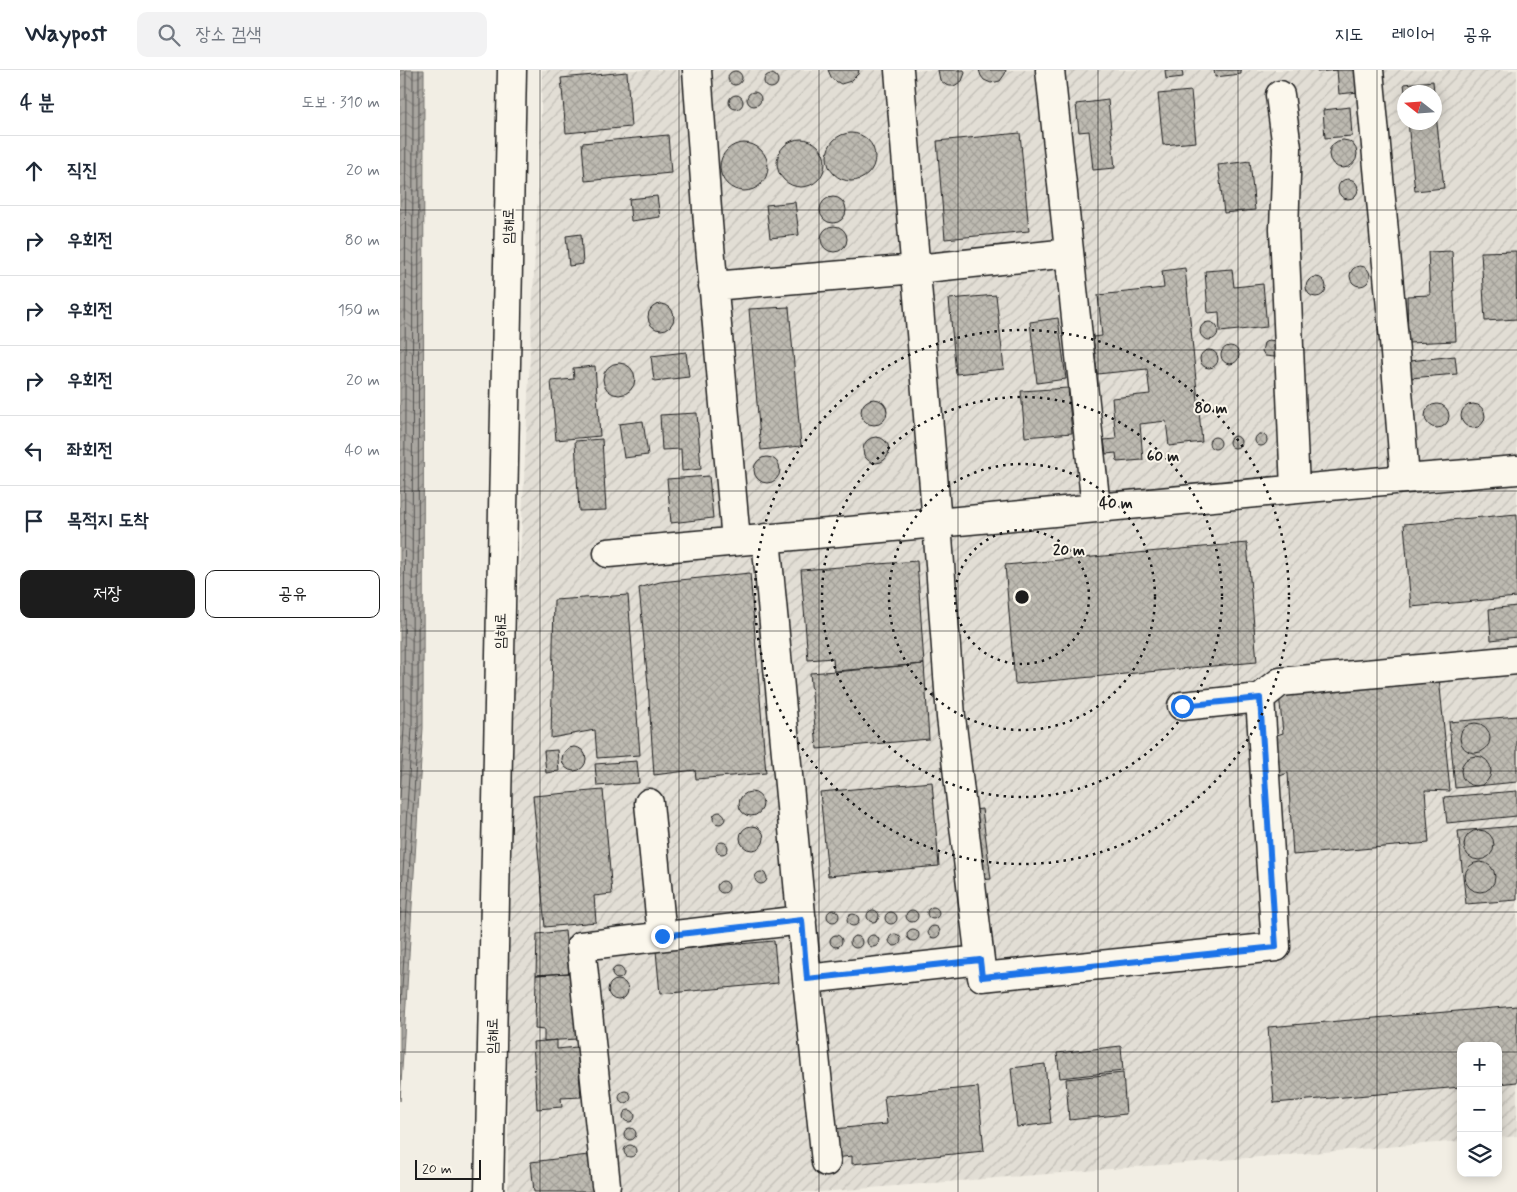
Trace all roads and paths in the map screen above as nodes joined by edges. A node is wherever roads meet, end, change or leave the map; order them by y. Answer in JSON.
{"nodes":[{"id":1,"x":512,"y":70,"type":"edge"},
{"id":2,"x":697,"y":70,"type":"edge"},
{"id":3,"x":899,"y":70,"type":"edge"},
{"id":4,"x":1050,"y":70,"type":"edge"},
{"id":5,"x":1369,"y":70,"type":"edge"},
{"id":6,"x":1280,"y":95,"type":"dead end"},
{"id":7,"x":1069,"y":253,"type":"junction"},
{"id":8,"x":916,"y":269,"type":"junction"},
{"id":9,"x":713,"y":286,"type":"junction"},
{"id":10,"x":1517,"y":470,"type":"edge"},
{"id":11,"x":1405,"y":479,"type":"junction"},
{"id":12,"x":1296,"y":489,"type":"junction"},
{"id":13,"x":1096,"y":508,"type":"junction"},
{"id":14,"x":937,"y":523,"type":"junction"},
{"id":15,"x":766,"y":538,"type":"junction"},
{"id":16,"x":736,"y":542,"type":"junction"},
{"id":17,"x":608,"y":553,"type":"dead end"},
{"id":18,"x":1517,"y":660,"type":"edge"},
{"id":19,"x":1260,"y":698,"type":"junction"},
{"id":20,"x":1182,"y":706,"type":"dead end"},
{"id":21,"x":650,"y":803,"type":"dead end"},
{"id":22,"x":802,"y":920,"type":"junction"},
{"id":23,"x":662,"y":936,"type":"junction"},
{"id":24,"x":980,"y":960,"type":"junction"},
{"id":25,"x":807,"y":979,"type":"junction"},
{"id":26,"x":826,"y":1162,"type":"dead end"},
{"id":27,"x":606,"y":1184,"type":"dead end"},
{"id":28,"x":489,"y":1192,"type":"edge"}],
"edges":[{"from":1,"to":28,"type":"street","name":"임해로"},
{"from":2,"to":9,"type":"street"},
{"from":3,"to":8,"type":"street"},
{"from":4,"to":7,"type":"street"},
{"from":5,"to":11,"type":"street"},
{"from":6,"to":12,"type":"street"},
{"from":7,"to":8,"type":"street"},
{"from":7,"to":13,"type":"street"},
{"from":8,"to":9,"type":"street"},
{"from":8,"to":14,"type":"street"},
{"from":9,"to":16,"type":"street"},
{"from":10,"to":11,"type":"street"},
{"from":11,"to":12,"type":"street"},
{"from":12,"to":13,"type":"street"},
{"from":13,"to":14,"type":"street"},
{"from":14,"to":15,"type":"street"},
{"from":14,"to":24,"type":"street"},
{"from":15,"to":16,"type":"street"},
{"from":15,"to":22,"type":"street"},
{"from":16,"to":17,"type":"street"},
{"from":18,"to":19,"type":"street"},
{"from":19,"to":20,"type":"street"},
{"from":19,"to":24,"type":"street"},
{"from":21,"to":23,"type":"street"},
{"from":22,"to":23,"type":"street"},
{"from":22,"to":25,"type":"street"},
{"from":23,"to":27,"type":"street"},
{"from":24,"to":25,"type":"street"},
{"from":25,"to":26,"type":"street"}]}
